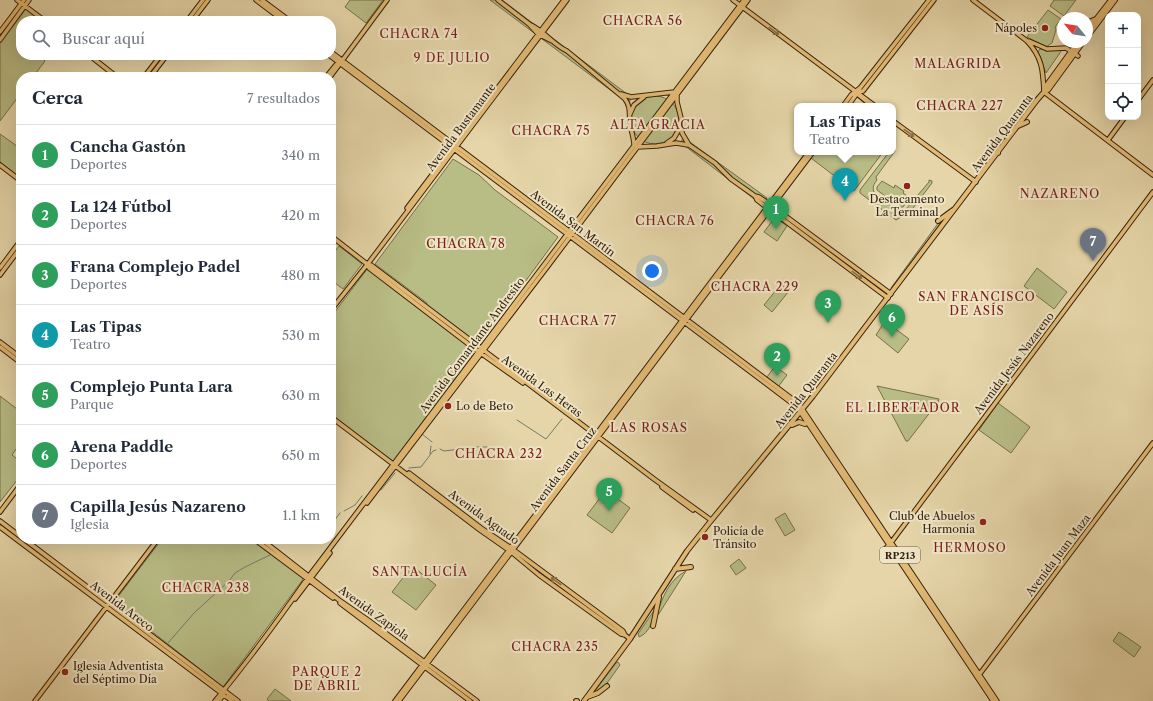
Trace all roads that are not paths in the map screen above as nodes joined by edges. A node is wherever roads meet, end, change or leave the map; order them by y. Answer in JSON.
{"nodes":[{"id":1,"x":16,"y":0,"type":"edge"},
{"id":2,"x":29,"y":0,"type":"edge"},
{"id":3,"x":202,"y":0,"type":"edge"},
{"id":4,"x":208,"y":0,"type":"edge"},
{"id":5,"x":256,"y":0,"type":"edge"},
{"id":6,"x":262,"y":0,"type":"edge"},
{"id":7,"x":387,"y":0,"type":"edge"},
{"id":8,"x":498,"y":0,"type":"edge"},
{"id":9,"x":564,"y":0,"type":"edge"},
{"id":10,"x":567,"y":0,"type":"edge"},
{"id":11,"x":733,"y":0,"type":"edge"},
{"id":12,"x":744,"y":0,"type":"edge"},
{"id":13,"x":748,"y":0,"type":"edge"},
{"id":14,"x":929,"y":0,"type":"edge"},
{"id":15,"x":934,"y":0,"type":"edge"},
{"id":16,"x":973,"y":0,"type":"edge"},
{"id":17,"x":1111,"y":0,"type":"edge"},
{"id":18,"x":1115,"y":0,"type":"edge"},
{"id":19,"x":24,"y":3,"type":"edge"},
{"id":20,"x":741,"y":6,"type":"junction"},
{"id":21,"x":40,"y":16,"type":"edge"},
{"id":22,"x":191,"y":16,"type":"edge"},
{"id":23,"x":196,"y":16,"type":"edge"},
{"id":24,"x":277,"y":16,"type":"edge"},
{"id":25,"x":283,"y":16,"type":"edge"},
{"id":26,"x":1097,"y":18,"type":"junction"},
{"id":27,"x":1093,"y":20,"type":"edge"},
{"id":28,"x":1093,"y":23,"type":"edge"},
{"id":29,"x":529,"y":24,"type":"junction"},
{"id":30,"x":1093,"y":29,"type":"edge"},
{"id":31,"x":542,"y":31,"type":"junction"},
{"id":32,"x":0,"y":32,"type":"edge"},
{"id":33,"x":540,"y":35,"type":"junction"},
{"id":34,"x":0,"y":40,"type":"edge"},
{"id":35,"x":553,"y":41,"type":"junction"},
{"id":36,"x":1027,"y":41,"type":"junction"},
{"id":37,"x":1076,"y":48,"type":"edge"},
{"id":38,"x":1079,"y":48,"type":"edge"},
{"id":39,"x":1075,"y":53,"type":"junction"},
{"id":40,"x":336,"y":57,"type":"edge"},
{"id":41,"x":336,"y":59,"type":"edge"},
{"id":42,"x":96,"y":60,"type":"edge"},
{"id":43,"x":157,"y":60,"type":"edge"},
{"id":44,"x":163,"y":60,"type":"edge"},
{"id":45,"x":340,"y":61,"type":"junction"},
{"id":46,"x":112,"y":72,"type":"edge"},
{"id":47,"x":148,"y":72,"type":"edge"},
{"id":48,"x":154,"y":72,"type":"edge"},
{"id":49,"x":330,"y":72,"type":"edge"},
{"id":50,"x":333,"y":72,"type":"edge"},
{"id":51,"x":1153,"y":80,"type":"edge"},
{"id":52,"x":1044,"y":92,"type":"junction"},
{"id":53,"x":676,"y":93,"type":"junction"},
{"id":54,"x":856,"y":93,"type":"junction"},
{"id":55,"x":621,"y":94,"type":"junction"},
{"id":56,"x":660,"y":94,"type":"junction"},
{"id":57,"x":644,"y":96,"type":"junction"},
{"id":58,"x":1141,"y":96,"type":"edge"},
{"id":59,"x":671,"y":99,"type":"junction"},
{"id":60,"x":846,"y":103,"type":"edge"},
{"id":61,"x":850,"y":103,"type":"edge"},
{"id":62,"x":870,"y":103,"type":"edge"},
{"id":63,"x":678,"y":106,"type":"junction"},
{"id":64,"x":630,"y":114,"type":"junction"},
{"id":65,"x":1123,"y":120,"type":"edge"},
{"id":66,"x":1026,"y":122,"type":"dead end"},
{"id":67,"x":896,"y":123,"type":"edge"},
{"id":68,"x":681,"y":126,"type":"junction"},
{"id":69,"x":1018,"y":126,"type":"junction"},
{"id":70,"x":631,"y":128,"type":"junction"},
{"id":71,"x":1108,"y":140,"type":"junction"},
{"id":72,"x":640,"y":141,"type":"junction"},
{"id":73,"x":666,"y":144,"type":"junction"},
{"id":74,"x":689,"y":145,"type":"junction"},
{"id":75,"x":636,"y":146,"type":"junction"},
{"id":76,"x":653,"y":146,"type":"junction"},
{"id":77,"x":454,"y":147,"type":"junction"},
{"id":78,"x":998,"y":153,"type":"junction"},
{"id":79,"x":807,"y":155,"type":"edge"},
{"id":80,"x":811,"y":155,"type":"edge"},
{"id":81,"x":986,"y":158,"type":"dead end"},
{"id":82,"x":0,"y":166,"type":"edge"},
{"id":83,"x":1153,"y":174,"type":"edge"},
{"id":84,"x":16,"y":178,"type":"edge"},
{"id":85,"x":978,"y":183,"type":"junction"},
{"id":86,"x":1153,"y":192,"type":"edge"},
{"id":87,"x":770,"y":207,"type":"junction"},
{"id":88,"x":957,"y":207,"type":"junction"},
{"id":89,"x":938,"y":221,"type":"dead end"},
{"id":90,"x":570,"y":234,"type":"junction"},
{"id":91,"x":336,"y":240,"type":"edge"},
{"id":92,"x":16,"y":247,"type":"edge"},
{"id":93,"x":16,"y":254,"type":"edge"},
{"id":94,"x":367,"y":264,"type":"junction"},
{"id":95,"x":0,"y":268,"type":"edge"},
{"id":96,"x":0,"y":275,"type":"edge"},
{"id":97,"x":890,"y":296,"type":"junction"},
{"id":98,"x":336,"y":304,"type":"edge"},
{"id":99,"x":684,"y":320,"type":"junction"},
{"id":100,"x":0,"y":342,"type":"edge"},
{"id":101,"x":0,"y":347,"type":"edge"},
{"id":102,"x":481,"y":351,"type":"junction"},
{"id":103,"x":16,"y":354,"type":"edge"},
{"id":104,"x":16,"y":359,"type":"edge"},
{"id":105,"x":802,"y":411,"type":"junction"},
{"id":106,"x":336,"y":420,"type":"edge"},
{"id":107,"x":805,"y":424,"type":"dead end"},
{"id":108,"x":788,"y":428,"type":"junction"},
{"id":109,"x":597,"y":437,"type":"junction"},
{"id":110,"x":1153,"y":443,"type":"edge"},
{"id":111,"x":395,"y":464,"type":"junction"},
{"id":112,"x":16,"y":489,"type":"edge"},
{"id":113,"x":16,"y":490,"type":"edge"},
{"id":114,"x":0,"y":509,"type":"edge"},
{"id":115,"x":0,"y":512,"type":"edge"},
{"id":116,"x":0,"y":521,"type":"edge"},
{"id":117,"x":710,"y":521,"type":"junction"},
{"id":118,"x":0,"y":526,"type":"edge"},
{"id":119,"x":16,"y":533,"type":"edge"},
{"id":120,"x":16,"y":538,"type":"edge"},
{"id":121,"x":336,"y":542,"type":"edge"},
{"id":122,"x":25,"y":544,"type":"edge"},
{"id":123,"x":30,"y":544,"type":"edge"},
{"id":124,"x":154,"y":544,"type":"edge"},
{"id":125,"x":263,"y":544,"type":"edge"},
{"id":126,"x":266,"y":544,"type":"edge"},
{"id":127,"x":335,"y":544,"type":"edge"},
{"id":128,"x":889,"y":545,"type":"junction"},
{"id":129,"x":273,"y":550,"type":"junction"},
{"id":130,"x":511,"y":550,"type":"junction"},
{"id":131,"x":691,"y":566,"type":"dead end"},
{"id":132,"x":675,"y":570,"type":"junction"},
{"id":133,"x":309,"y":578,"type":"junction"},
{"id":134,"x":659,"y":594,"type":"junction"},
{"id":135,"x":107,"y":604,"type":"junction"},
{"id":136,"x":653,"y":626,"type":"dead end"},
{"id":137,"x":630,"y":639,"type":"junction"},
{"id":138,"x":425,"y":664,"type":"junction"},
{"id":139,"x":978,"y":676,"type":"junction"},
{"id":140,"x":607,"y":686,"type":"dead end"},
{"id":141,"x":224,"y":693,"type":"junction"},
{"id":142,"x":587,"y":697,"type":"junction"},
{"id":143,"x":35,"y":701,"type":"edge"},
{"id":144,"x":215,"y":701,"type":"edge"},
{"id":145,"x":219,"y":701,"type":"edge"},
{"id":146,"x":232,"y":701,"type":"edge"},
{"id":147,"x":238,"y":701,"type":"edge"},
{"id":148,"x":395,"y":701,"type":"edge"},
{"id":149,"x":399,"y":701,"type":"edge"},
{"id":150,"x":470,"y":701,"type":"edge"},
{"id":151,"x":477,"y":701,"type":"edge"},
{"id":152,"x":584,"y":701,"type":"edge"},
{"id":153,"x":993,"y":701,"type":"edge"},
{"id":154,"x":997,"y":701,"type":"edge"}],
"edges":[{"from":1,"to":19,"type":"main road"},
{"from":2,"to":19,"type":"main road"},
{"from":3,"to":22,"type":"main road"},
{"from":4,"to":23,"type":"main road"},
{"from":5,"to":24,"type":"main road"},
{"from":6,"to":25,"type":"main road"},
{"from":7,"to":45,"type":"main road"},
{"from":8,"to":29,"type":"main road"},
{"from":9,"to":31,"type":"main road","name":"Avenida Bustamante"},
{"from":10,"to":31,"type":"main road","name":"Avenida Bustamante"},
{"from":11,"to":20,"type":"main road"},
{"from":12,"to":20,"type":"main road","name":"Avenida Comandante Andresito"},
{"from":13,"to":20,"type":"main road","name":"Avenida Comandante Andresito"},
{"from":14,"to":54,"type":"main road"},
{"from":15,"to":54,"type":"main road"},
{"from":16,"to":36,"type":"main road"},
{"from":17,"to":26,"type":"highway"},
{"from":18,"to":30,"type":"highway"},
{"from":19,"to":21,"type":"main road"},
{"from":19,"to":32,"type":"main road"},
{"from":19,"to":34,"type":"main road"},
{"from":20,"to":53,"type":"main road","name":"Avenida Comandante Andresito"},
{"from":20,"to":54,"type":"main road","one_way":true},
{"from":26,"to":27,"type":"highway"},
{"from":26,"to":28,"type":"highway"},
{"from":29,"to":31,"type":"main road"},
{"from":29,"to":33,"type":"main road"},
{"from":31,"to":33,"type":"main road","name":"Avenida Bustamante"},
{"from":31,"to":35,"type":"main road"},
{"from":33,"to":35,"type":"main road"},
{"from":33,"to":77,"type":"main road","name":"Avenida Bustamante"},
{"from":35,"to":55,"type":"main road"},
{"from":36,"to":39,"type":"main road"},
{"from":36,"to":52,"type":"main road"},
{"from":37,"to":39,"type":"highway","name":"Avenida Quaranta"},
{"from":38,"to":39,"type":"highway","name":"Avenida Quaranta"},
{"from":39,"to":52,"type":"highway","name":"Avenida Quaranta"},
{"from":40,"to":45,"type":"main road","name":"Avenida San Martín"},
{"from":41,"to":45,"type":"main road","name":"Avenida San Martín"},
{"from":42,"to":46,"type":"main road"},
{"from":43,"to":47,"type":"main road"},
{"from":44,"to":48,"type":"main road"},
{"from":45,"to":49,"type":"main road"},
{"from":45,"to":50,"type":"main road"},
{"from":45,"to":77,"type":"main road","name":"Avenida San Martín"},
{"from":51,"to":58,"type":"main road"},
{"from":52,"to":69,"type":"highway","name":"Avenida Quaranta"},
{"from":52,"to":71,"type":"main road"},
{"from":53,"to":56,"type":"main road"},
{"from":53,"to":59,"type":"main road","name":"Avenida Comandante Andresito"},
{"from":53,"to":63,"type":"main road"},
{"from":54,"to":60,"type":"main road"},
{"from":54,"to":61,"type":"main road"},
{"from":54,"to":62,"type":"main road"},
{"from":55,"to":57,"type":"main road"},
{"from":55,"to":64,"type":"main road"},
{"from":56,"to":57,"type":"main road"},
{"from":56,"to":59,"type":"main road"},
{"from":57,"to":64,"type":"main road"},
{"from":59,"to":63,"type":"main road"},
{"from":59,"to":72,"type":"main road","name":"Avenida Comandante Andresito"},
{"from":63,"to":68,"type":"main road"},
{"from":64,"to":70,"type":"main road"},
{"from":65,"to":71,"type":"main road"},
{"from":66,"to":69,"type":"highway"},
{"from":67,"to":85,"type":"main road","one_way":true},
{"from":68,"to":73,"type":"main road"},
{"from":68,"to":74,"type":"main road"},
{"from":69,"to":78,"type":"highway","name":"Avenida Quaranta"},
{"from":70,"to":72,"type":"main road"},
{"from":70,"to":75,"type":"main road"},
{"from":71,"to":83,"type":"main road"},
{"from":72,"to":75,"type":"main road","name":"Avenida Comandante Andresito"},
{"from":72,"to":76,"type":"main road"},
{"from":73,"to":74,"type":"main road"},
{"from":73,"to":76,"type":"main road"},
{"from":74,"to":87,"type":"main road"},
{"from":75,"to":76,"type":"main road"},
{"from":75,"to":90,"type":"main road","name":"Avenida Comandante Andresito"},
{"from":77,"to":90,"type":"main road","name":"Avenida San Martín"},
{"from":77,"to":94,"type":"main road","name":"Avenida Bustamante"},
{"from":78,"to":81,"type":"highway"},
{"from":78,"to":85,"type":"highway","name":"Avenida Quaranta"},
{"from":79,"to":87,"type":"main road","name":"Avenida Santa Cruz"},
{"from":80,"to":87,"type":"main road","name":"Avenida Santa Cruz"},
{"from":82,"to":84,"type":"main road"},
{"from":85,"to":88,"type":"highway","name":"Avenida Quaranta"},
{"from":86,"to":128,"type":"main road","name":"Avenida Jesús Nazareno"},
{"from":87,"to":97,"type":"main road"},
{"from":87,"to":99,"type":"main road","name":"Avenida Santa Cruz"},
{"from":88,"to":89,"type":"highway"},
{"from":88,"to":97,"type":"highway","name":"Avenida Quaranta"},
{"from":90,"to":99,"type":"main road","name":"Avenida San Martín"},
{"from":90,"to":102,"type":"main road","name":"Avenida Comandante Andresito"},
{"from":91,"to":94,"type":"main road","name":"Avenida Las Heras"},
{"from":92,"to":95,"type":"main road"},
{"from":93,"to":96,"type":"main road"},
{"from":94,"to":98,"type":"main road","name":"Avenida Bustamante"},
{"from":94,"to":102,"type":"main road","name":"Avenida Las Heras"},
{"from":97,"to":105,"type":"highway","name":"Avenida Quaranta"},
{"from":99,"to":105,"type":"main road","name":"Avenida San Martín"},
{"from":99,"to":109,"type":"main road","name":"Avenida Santa Cruz"},
{"from":100,"to":103,"type":"main road"},
{"from":101,"to":104,"type":"main road"},
{"from":102,"to":109,"type":"main road","name":"Avenida Las Heras"},
{"from":102,"to":111,"type":"main road","name":"Avenida Comandante Andresito"},
{"from":105,"to":108,"type":"highway","name":"Avenida Quaranta"},
{"from":105,"to":128,"type":"main road","number":"RP213"},
{"from":106,"to":111,"type":"main road","name":"Avenida Aguado"},
{"from":107,"to":108,"type":"highway"},
{"from":108,"to":117,"type":"highway","name":"Avenida Quaranta"},
{"from":109,"to":117,"type":"main road","name":"Avenida Las Heras"},
{"from":109,"to":130,"type":"main road","name":"Avenida Santa Cruz"},
{"from":110,"to":139,"type":"main road","name":"Avenida Juan Maza"},
{"from":111,"to":121,"type":"main road","name":"Avenida Comandante Andresito"},
{"from":111,"to":130,"type":"main road","name":"Avenida Aguado"},
{"from":112,"to":114,"type":"main road"},
{"from":113,"to":115,"type":"main road"},
{"from":116,"to":119,"type":"main road"},
{"from":117,"to":132,"type":"highway","name":"Avenida Quaranta"},
{"from":118,"to":120,"type":"main road","name":"Avenida Areco"},
{"from":122,"to":135,"type":"main road","name":"Avenida Areco"},
{"from":123,"to":135,"type":"main road","name":"Avenida Areco"},
{"from":124,"to":135,"type":"main road"},
{"from":125,"to":129,"type":"main road","name":"Avenida Zapiola"},
{"from":126,"to":129,"type":"main road","name":"Avenida Zapiola"},
{"from":127,"to":133,"type":"main road","name":"Avenida Comandante Andresito"},
{"from":128,"to":139,"type":"main road","number":"RP213"},
{"from":129,"to":133,"type":"main road","name":"Avenida Zapiola"},
{"from":130,"to":137,"type":"main road","name":"Avenida Aguado"},
{"from":130,"to":138,"type":"main road","name":"Avenida Santa Cruz"},
{"from":131,"to":132,"type":"highway"},
{"from":132,"to":134,"type":"highway","name":"Avenida Quaranta"},
{"from":133,"to":138,"type":"main road","name":"Avenida Zapiola"},
{"from":133,"to":141,"type":"main road","name":"Avenida Comandante Andresito"},
{"from":134,"to":136,"type":"highway"},
{"from":134,"to":137,"type":"highway","name":"Avenida Quaranta"},
{"from":135,"to":141,"type":"main road","name":"Avenida Areco"},
{"from":135,"to":143,"type":"main road"},
{"from":137,"to":142,"type":"highway","name":"Avenida Quaranta"},
{"from":138,"to":148,"type":"main road","name":"Avenida Santa Cruz"},
{"from":138,"to":149,"type":"main road","name":"Avenida Santa Cruz"},
{"from":138,"to":150,"type":"main road","name":"Avenida Zapiola"},
{"from":138,"to":151,"type":"main road","name":"Avenida Zapiola"},
{"from":139,"to":153,"type":"main road","number":"RP213"},
{"from":139,"to":154,"type":"main road","number":"RP213"},
{"from":140,"to":142,"type":"highway"},
{"from":141,"to":144,"type":"main road","name":"Avenida Comandante Andresito"},
{"from":141,"to":145,"type":"main road","name":"Avenida Comandante Andresito"},
{"from":141,"to":146,"type":"main road","name":"Avenida Areco"},
{"from":141,"to":147,"type":"main road","name":"Avenida Areco"},
{"from":142,"to":152,"type":"highway","name":"Avenida Quaranta"}]}
